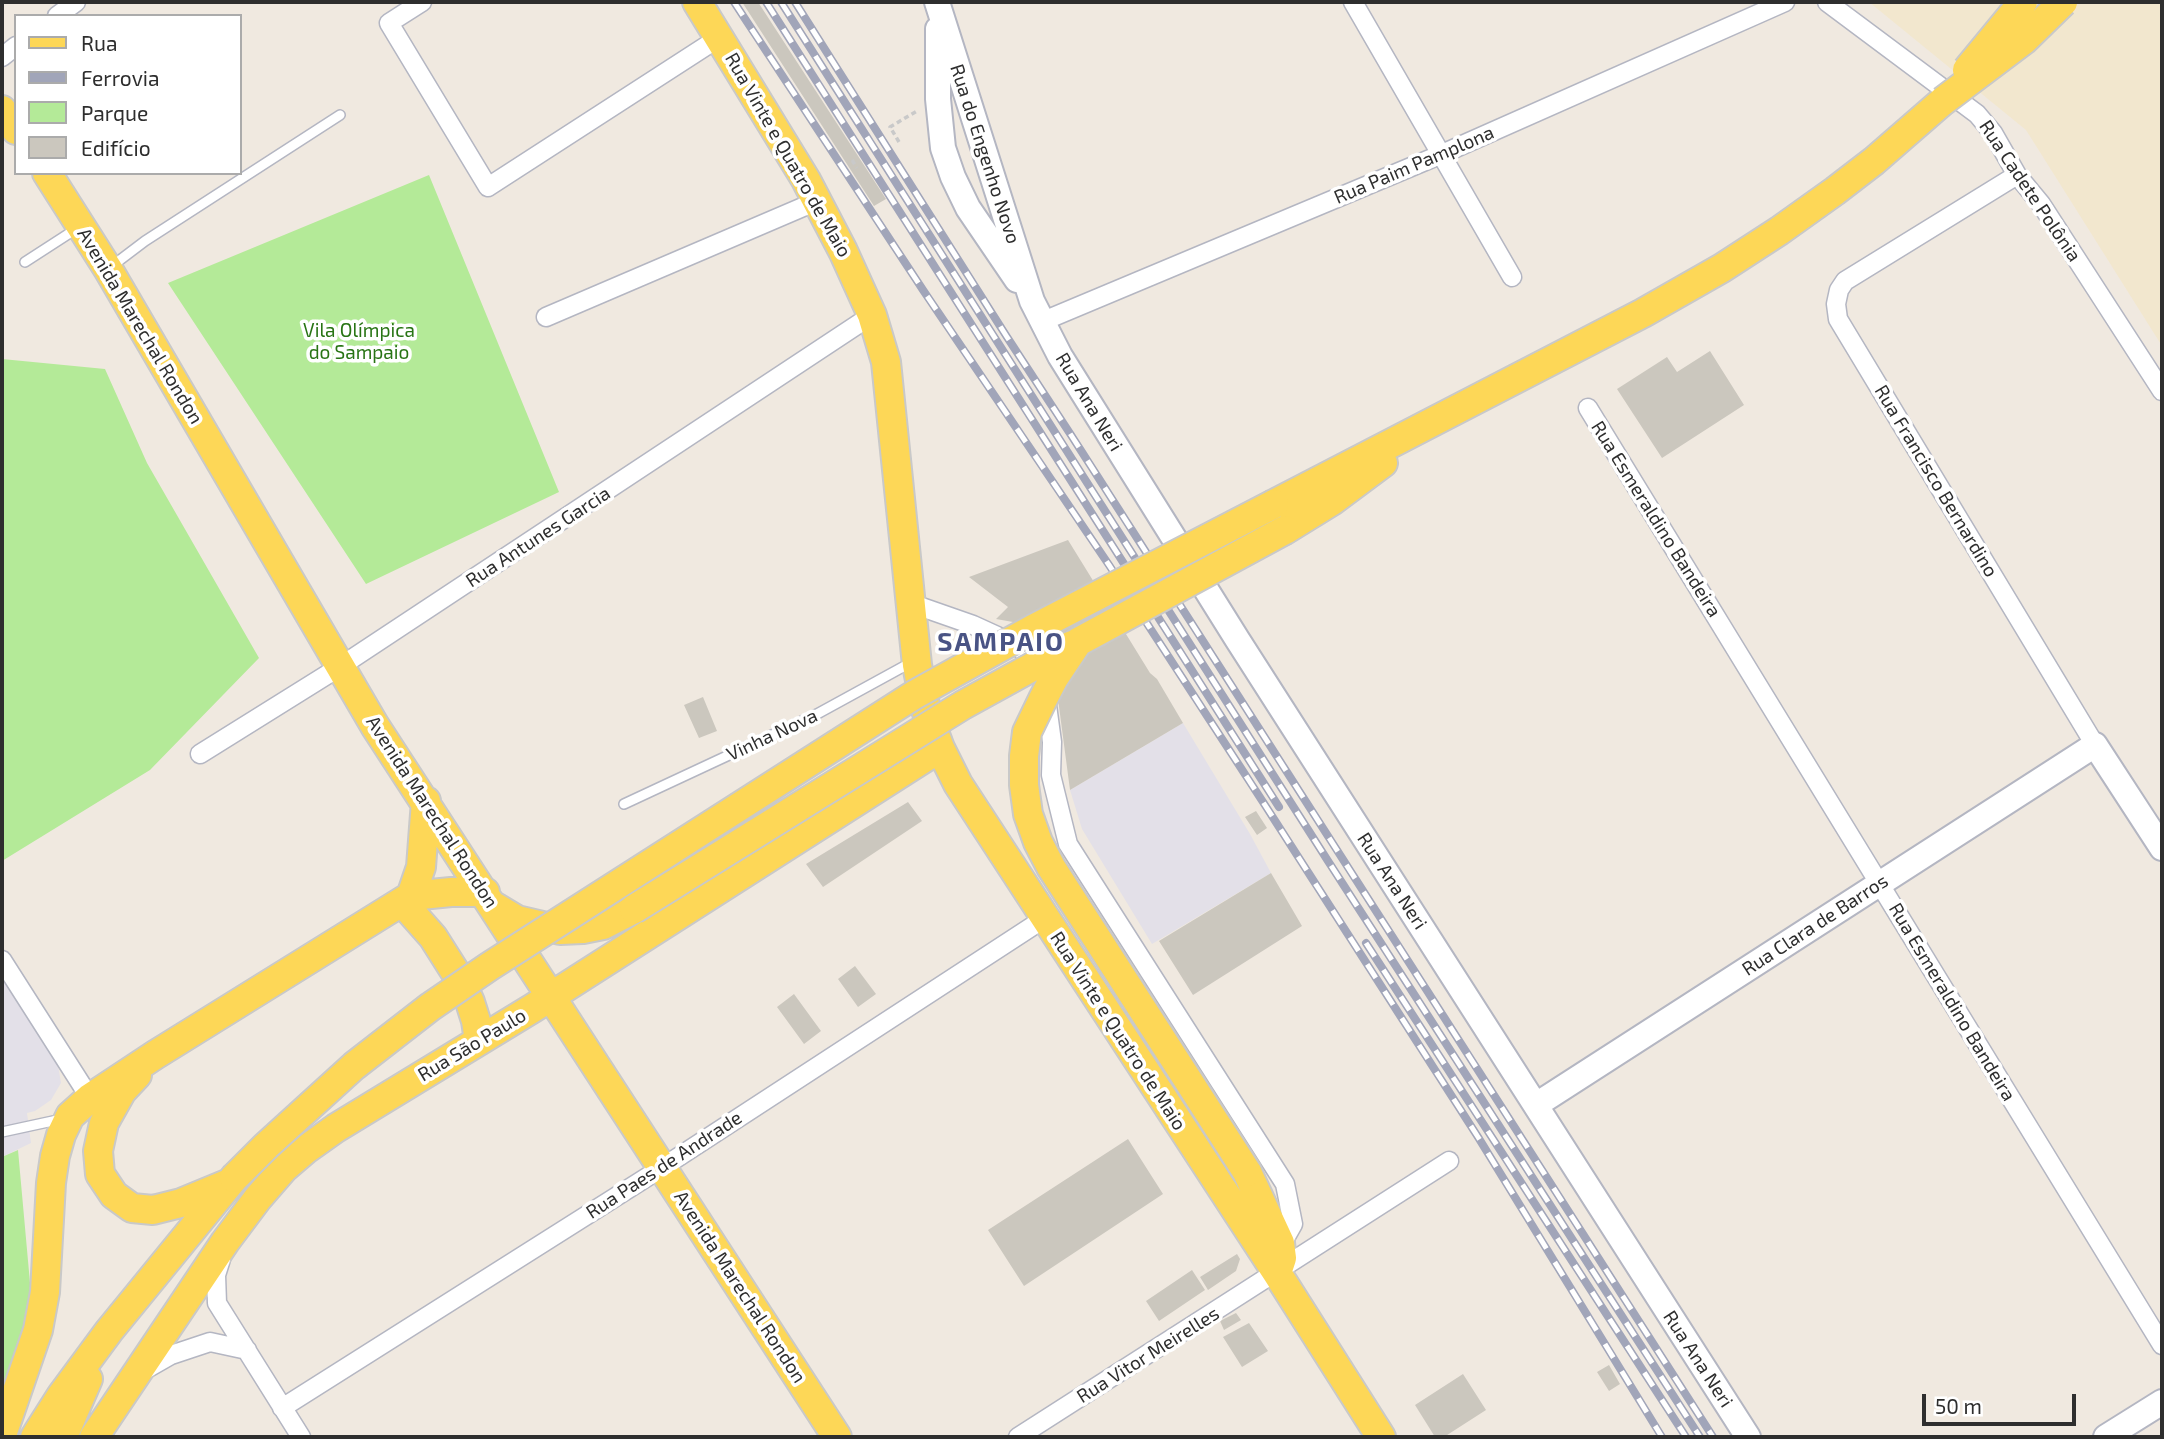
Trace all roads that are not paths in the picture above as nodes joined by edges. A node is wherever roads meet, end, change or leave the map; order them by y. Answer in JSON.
{"nodes":[{"id":1,"x":76,"y":2,"type":"edge"},
{"id":2,"x":422,"y":2,"type":"edge"},
{"id":3,"x":697,"y":2,"type":"edge"},
{"id":4,"x":1353,"y":2,"type":"edge"},
{"id":5,"x":1785,"y":2,"type":"edge"},
{"id":6,"x":1827,"y":2,"type":"edge"},
{"id":7,"x":2023,"y":2,"type":"edge"},
{"id":8,"x":2063,"y":2,"type":"edge"},
{"id":9,"x":938,"y":4,"type":"edge"},
{"id":10,"x":60,"y":14,"type":"edge"},
{"id":11,"x":720,"y":37,"type":"junction"},
{"id":12,"x":1943,"y":101,"type":"junction"},
{"id":13,"x":2,"y":110,"type":"edge"},
{"id":14,"x":340,"y":115,"type":"dead end"},
{"id":15,"x":14,"y":127,"type":"edge"},
{"id":16,"x":1441,"y":155,"type":"junction"},
{"id":17,"x":2017,"y":174,"type":"junction"},
{"id":18,"x":48,"y":175,"type":"edge"},
{"id":19,"x":817,"y":201,"type":"junction"},
{"id":20,"x":81,"y":226,"type":"junction"},
{"id":21,"x":25,"y":262,"type":"dead end"},
{"id":22,"x":108,"y":269,"type":"junction"},
{"id":23,"x":1512,"y":277,"type":"dead end"},
{"id":24,"x":1036,"y":311,"type":"junction"},
{"id":25,"x":872,"y":315,"type":"junction"},
{"id":26,"x":546,"y":317,"type":"dead end"},
{"id":27,"x":2162,"y":391,"type":"edge"},
{"id":28,"x":1588,"y":408,"type":"dead end"},
{"id":29,"x":1428,"y":425,"type":"junction"},
{"id":30,"x":910,"y":603,"type":"junction"},
{"id":31,"x":1077,"y":642,"type":"junction"},
{"id":32,"x":917,"y":660,"type":"junction"},
{"id":33,"x":341,"y":666,"type":"junction"},
{"id":34,"x":2095,"y":745,"type":"junction"},
{"id":35,"x":940,"y":748,"type":"junction"},
{"id":36,"x":200,"y":754,"type":"dead end"},
{"id":37,"x":426,"y":800,"type":"junction"},
{"id":38,"x":624,"y":804,"type":"dead end"},
{"id":39,"x":2162,"y":848,"type":"edge"},
{"id":40,"x":1880,"y":883,"type":"junction"},
{"id":41,"x":488,"y":898,"type":"junction"},
{"id":42,"x":406,"y":899,"type":"junction"},
{"id":43,"x":1045,"y":918,"type":"junction"},
{"id":44,"x":2,"y":960,"type":"edge"},
{"id":45,"x":551,"y":997,"type":"junction"},
{"id":46,"x":478,"y":1041,"type":"junction"},
{"id":47,"x":155,"y":1055,"type":"junction"},
{"id":48,"x":1536,"y":1105,"type":"junction"},
{"id":49,"x":80,"y":1107,"type":"junction"},
{"id":50,"x":2,"y":1132,"type":"edge"},
{"id":51,"x":1449,"y":1161,"type":"dead end"},
{"id":52,"x":663,"y":1167,"type":"junction"},
{"id":53,"x":231,"y":1181,"type":"junction"},
{"id":54,"x":225,"y":1242,"type":"junction"},
{"id":55,"x":1279,"y":1260,"type":"junction"},
{"id":56,"x":109,"y":1331,"type":"junction"},
{"id":57,"x":2162,"y":1345,"type":"edge"},
{"id":58,"x":247,"y":1350,"type":"junction"},
{"id":59,"x":137,"y":1374,"type":"junction"},
{"id":60,"x":2162,"y":1402,"type":"edge"},
{"id":61,"x":282,"y":1408,"type":"junction"},
{"id":62,"x":2,"y":1435,"type":"edge"},
{"id":63,"x":35,"y":1437,"type":"edge"},
{"id":64,"x":63,"y":1437,"type":"edge"},
{"id":65,"x":94,"y":1437,"type":"edge"},
{"id":66,"x":301,"y":1437,"type":"edge"},
{"id":67,"x":837,"y":1437,"type":"edge"},
{"id":68,"x":1018,"y":1437,"type":"edge"},
{"id":69,"x":1381,"y":1437,"type":"edge"},
{"id":70,"x":1748,"y":1437,"type":"edge"},
{"id":71,"x":2106,"y":1437,"type":"edge"}],
"edges":[{"from":1,"to":10,"type":"street"},
{"from":2,"to":11,"type":"street"},
{"from":3,"to":11,"type":"main road","name":"Rua Vinte e Quatro de Maio"},
{"from":4,"to":16,"type":"street"},
{"from":5,"to":16,"type":"street","name":"Rua Paim Pamplona"},
{"from":6,"to":17,"type":"street","name":"Rua Cadete Polônia"},
{"from":7,"to":12,"type":"main road","bridge":true},
{"from":8,"to":12,"type":"main road","bridge":true},
{"from":9,"to":24,"type":"main road","name":"Rua do Engenho Novo"},
{"from":9,"to":24,"type":"main road","name":"Rua do Engenho Novo"},
{"from":11,"to":19,"type":"main road","name":"Rua Vinte e Quatro de Maio"},
{"from":12,"to":29,"type":"main road"},
{"from":13,"to":15,"type":"main road"},
{"from":14,"to":22,"type":"lane"},
{"from":16,"to":23,"type":"street"},
{"from":16,"to":24,"type":"street","name":"Rua Paim Pamplona"},
{"from":17,"to":27,"type":"street","name":"Rua Cadete Polônia"},
{"from":17,"to":34,"type":"street","name":"Rua Francisco Bernardino"},
{"from":18,"to":20,"type":"main road","name":"Avenida Marechal Rondon"},
{"from":19,"to":25,"type":"main road","name":"Rua Vinte e Quatro de Maio"},
{"from":19,"to":26,"type":"street"},
{"from":20,"to":21,"type":"lane"},
{"from":20,"to":22,"type":"main road","name":"Avenida Marechal Rondon"},
{"from":22,"to":33,"type":"main road","name":"Avenida Marechal Rondon"},
{"from":24,"to":48,"type":"main road","name":"Rua Ana Neri"},
{"from":25,"to":30,"type":"main road","name":"Rua Vinte e Quatro de Maio"},
{"from":25,"to":33,"type":"street","name":"Rua Antunes Garcia"},
{"from":28,"to":40,"type":"street","name":"Rua Esmeraldino Bandeira"},
{"from":29,"to":31,"type":"main road","bridge":true},
{"from":29,"to":53,"type":"main road","bridge":true},
{"from":30,"to":32,"type":"main road","name":"Rua Vinte e Quatro de Maio"},
{"from":30,"to":55,"type":"street"},
{"from":31,"to":41,"type":"main road","bridge":true},
{"from":31,"to":55,"type":"main road","bridge":true},
{"from":32,"to":35,"type":"main road","name":"Rua Vinte e Quatro de Maio"},
{"from":32,"to":38,"type":"lane","name":"Vinha Nova"},
{"from":33,"to":36,"type":"street","name":"Rua Antunes Garcia"},
{"from":33,"to":37,"type":"main road","name":"Avenida Marechal Rondon"},
{"from":34,"to":39,"type":"main road","name":"Rua Francisco Bernardino"},
{"from":34,"to":40,"type":"main road","name":"Rua Clara de Barros"},
{"from":35,"to":43,"type":"main road","name":"Rua Vinte e Quatro de Maio"},
{"from":35,"to":45,"type":"main road","name":"Rua São Paulo"},
{"from":37,"to":41,"type":"main road","name":"Avenida Marechal Rondon"},
{"from":37,"to":42,"type":"main road"},
{"from":40,"to":48,"type":"main road","name":"Rua Clara de Barros"},
{"from":40,"to":57,"type":"street","name":"Rua Esmeraldino Bandeira"},
{"from":41,"to":42,"type":"main road"},
{"from":41,"to":45,"type":"main road","name":"Avenida Marechal Rondon"},
{"from":42,"to":46,"type":"main road"},
{"from":42,"to":47,"type":"main road"},
{"from":43,"to":52,"type":"street","name":"Rua Paes de Andrade"},
{"from":43,"to":55,"type":"main road","name":"Rua Vinte e Quatro de Maio"},
{"from":44,"to":49,"type":"street"},
{"from":45,"to":46,"type":"main road","name":"Rua São Paulo"},
{"from":45,"to":52,"type":"main road","name":"Avenida Marechal Rondon"},
{"from":46,"to":54,"type":"main road","name":"Rua São Paulo"},
{"from":47,"to":49,"type":"main road"},
{"from":47,"to":53,"type":"main road"},
{"from":48,"to":70,"type":"main road","name":"Rua Ana Neri"},
{"from":49,"to":50,"type":"lane"},
{"from":49,"to":62,"type":"main road"},
{"from":51,"to":55,"type":"street","name":"Rua Vitor Meirelles"},
{"from":52,"to":61,"type":"street","name":"Rua Paes de Andrade"},
{"from":52,"to":67,"type":"main road","name":"Avenida Marechal Rondon"},
{"from":53,"to":56,"type":"main road"},
{"from":54,"to":58,"type":"street"},
{"from":54,"to":59,"type":"main road","name":"Rua São Paulo"},
{"from":55,"to":68,"type":"street","name":"Rua Vitor Meirelles"},
{"from":55,"to":69,"type":"main road","name":"Rua Vinte e Quatro de Maio"},
{"from":56,"to":63,"type":"main road"},
{"from":56,"to":64,"type":"main road"},
{"from":58,"to":59,"type":"street"},
{"from":58,"to":61,"type":"street"},
{"from":59,"to":65,"type":"main road","name":"Rua São Paulo"},
{"from":60,"to":71,"type":"main road"},
{"from":61,"to":66,"type":"street"}]}
